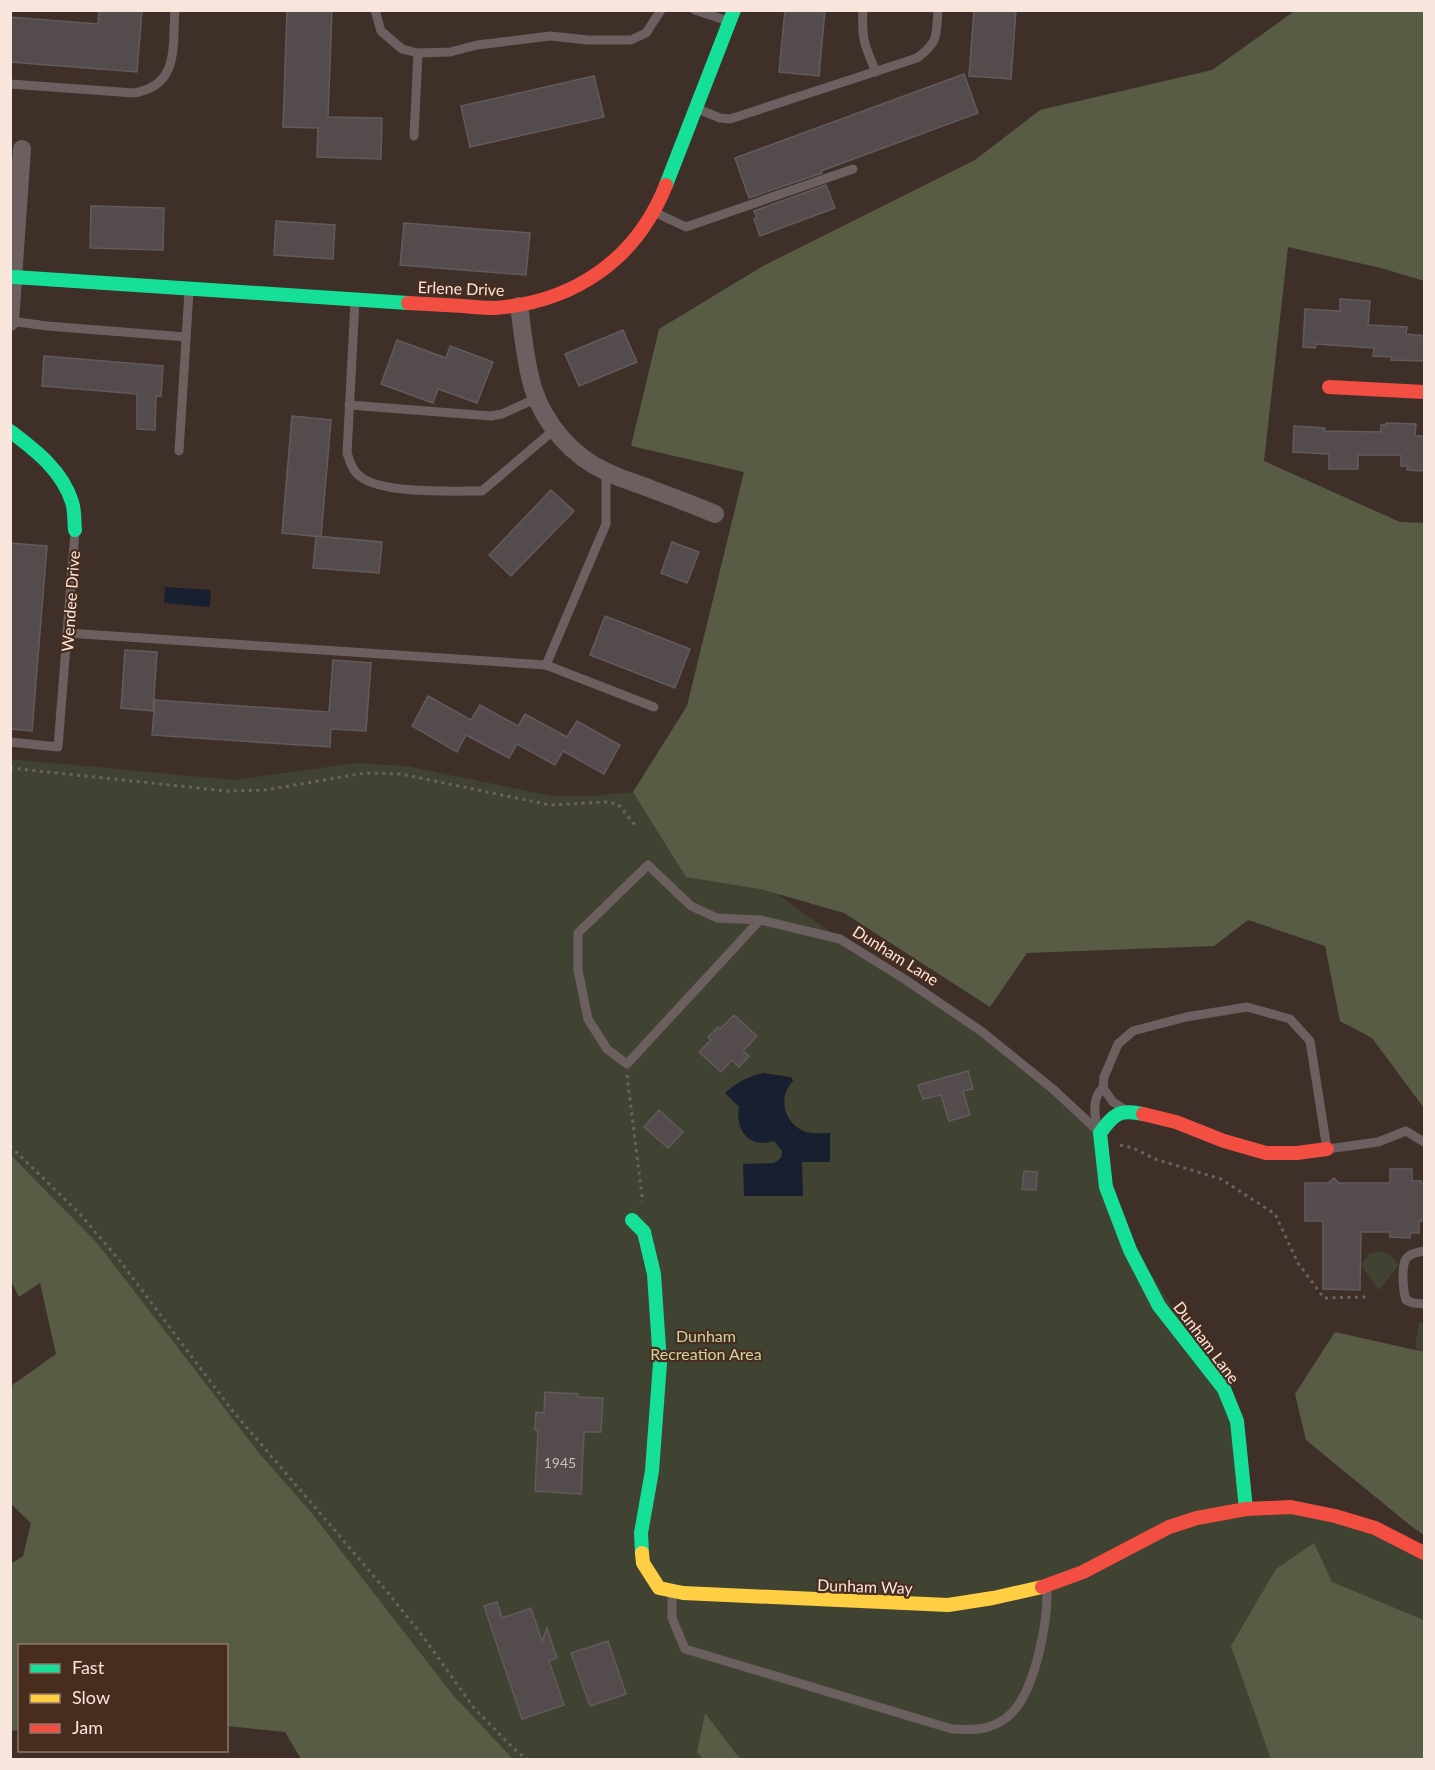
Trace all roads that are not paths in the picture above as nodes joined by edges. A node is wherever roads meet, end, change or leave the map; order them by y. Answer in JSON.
{"nodes":[{"id":1,"x":175,"y":10,"type":"edge"},
{"id":2,"x":375,"y":10,"type":"edge"},
{"id":3,"x":661,"y":10,"type":"edge"},
{"id":4,"x":695,"y":10,"type":"edge"},
{"id":5,"x":863,"y":10,"type":"edge"},
{"id":6,"x":938,"y":10,"type":"edge"},
{"id":7,"x":732,"y":16,"type":"edge"},
{"id":8,"x":418,"y":53,"type":"junction"},
{"id":9,"x":876,"y":72,"type":"junction"},
{"id":10,"x":10,"y":84,"type":"edge"},
{"id":11,"x":696,"y":108,"type":"junction"},
{"id":12,"x":414,"y":136,"type":"dead end"},
{"id":13,"x":22,"y":149,"type":"dead end"},
{"id":14,"x":853,"y":169,"type":"dead end"},
{"id":15,"x":653,"y":212,"type":"junction"},
{"id":16,"x":13,"y":253,"type":"edge"},
{"id":17,"x":14,"y":277,"type":"junction"},
{"id":18,"x":189,"y":288,"type":"junction"},
{"id":19,"x":355,"y":299,"type":"junction"},
{"id":20,"x":519,"y":306,"type":"junction"},
{"id":21,"x":11,"y":322,"type":"edge"},
{"id":22,"x":186,"y":337,"type":"junction"},
{"id":23,"x":1329,"y":387,"type":"dead end"},
{"id":24,"x":1425,"y":392,"type":"edge"},
{"id":25,"x":537,"y":398,"type":"junction"},
{"id":26,"x":349,"y":405,"type":"junction"},
{"id":27,"x":555,"y":430,"type":"junction"},
{"id":28,"x":10,"y":431,"type":"edge"},
{"id":29,"x":178,"y":451,"type":"dead end"},
{"id":30,"x":606,"y":472,"type":"junction"},
{"id":31,"x":715,"y":514,"type":"dead end"},
{"id":32,"x":75,"y":530,"type":"joint"},
{"id":33,"x":67,"y":633,"type":"junction"},
{"id":34,"x":546,"y":665,"type":"junction"},
{"id":35,"x":654,"y":707,"type":"dead end"},
{"id":36,"x":10,"y":742,"type":"edge"},
{"id":37,"x":760,"y":920,"type":"junction"},
{"id":38,"x":1103,"y":1088,"type":"junction"},
{"id":39,"x":1128,"y":1111,"type":"junction"},
{"id":40,"x":1100,"y":1133,"type":"junction"},
{"id":41,"x":1425,"y":1142,"type":"edge"},
{"id":42,"x":1327,"y":1149,"type":"junction"},
{"id":43,"x":632,"y":1220,"type":"road end"},
{"id":44,"x":1425,"y":1251,"type":"edge"},
{"id":45,"x":1425,"y":1304,"type":"edge"},
{"id":46,"x":1246,"y":1509,"type":"junction"},
{"id":47,"x":1425,"y":1553,"type":"edge"},
{"id":48,"x":1047,"y":1585,"type":"junction"},
{"id":49,"x":672,"y":1591,"type":"junction"}],
"edges":[{"from":1,"to":10,"type":"lane"},
{"from":2,"to":8,"type":"lane"},
{"from":3,"to":8,"type":"lane"},
{"from":4,"to":7,"type":"lane"},
{"from":5,"to":9,"type":"lane"},
{"from":6,"to":9,"type":"lane"},
{"from":7,"to":11,"type":"street","name":"Erlene Drive"},
{"from":8,"to":12,"type":"lane"},
{"from":9,"to":11,"type":"lane"},
{"from":11,"to":15,"type":"street","name":"Erlene Drive"},
{"from":13,"to":16,"type":"street"},
{"from":14,"to":15,"type":"lane"},
{"from":15,"to":20,"type":"street","name":"Erlene Drive"},
{"from":16,"to":17,"type":"street"},
{"from":17,"to":18,"type":"street","name":"Erlene Drive"},
{"from":17,"to":21,"type":"street"},
{"from":18,"to":19,"type":"street","name":"Erlene Drive"},
{"from":18,"to":22,"type":"lane"},
{"from":19,"to":20,"type":"street","name":"Erlene Drive"},
{"from":19,"to":26,"type":"lane"},
{"from":20,"to":25,"type":"street"},
{"from":21,"to":22,"type":"lane"},
{"from":22,"to":29,"type":"lane"},
{"from":23,"to":24,"type":"street"},
{"from":25,"to":26,"type":"lane"},
{"from":25,"to":27,"type":"street"},
{"from":26,"to":27,"type":"lane"},
{"from":27,"to":30,"type":"street"},
{"from":28,"to":32,"type":"street","name":"Wendee Drive"},
{"from":30,"to":31,"type":"street"},
{"from":30,"to":34,"type":"lane"},
{"from":32,"to":33,"type":"lane","name":"Wendee Drive"},
{"from":33,"to":34,"type":"lane"},
{"from":33,"to":36,"type":"lane","name":"Wendee Drive"},
{"from":34,"to":35,"type":"lane"},
{"from":37,"to":37,"type":"lane","name":"Dunham Lane"},
{"from":37,"to":40,"type":"lane","name":"Dunham Lane"},
{"from":38,"to":39,"type":"lane"},
{"from":38,"to":40,"type":"lane"},
{"from":38,"to":42,"type":"lane"},
{"from":39,"to":40,"type":"street"},
{"from":39,"to":42,"type":"street"},
{"from":40,"to":46,"type":"street","name":"Dunham Lane"},
{"from":41,"to":42,"type":"lane"},
{"from":43,"to":49,"type":"street"},
{"from":44,"to":45,"type":"lane"},
{"from":46,"to":47,"type":"street","name":"Dunham Way"},
{"from":46,"to":48,"type":"street","name":"Dunham Way"},
{"from":48,"to":49,"type":"street","name":"Dunham Way"},
{"from":48,"to":49,"type":"lane"}]}
